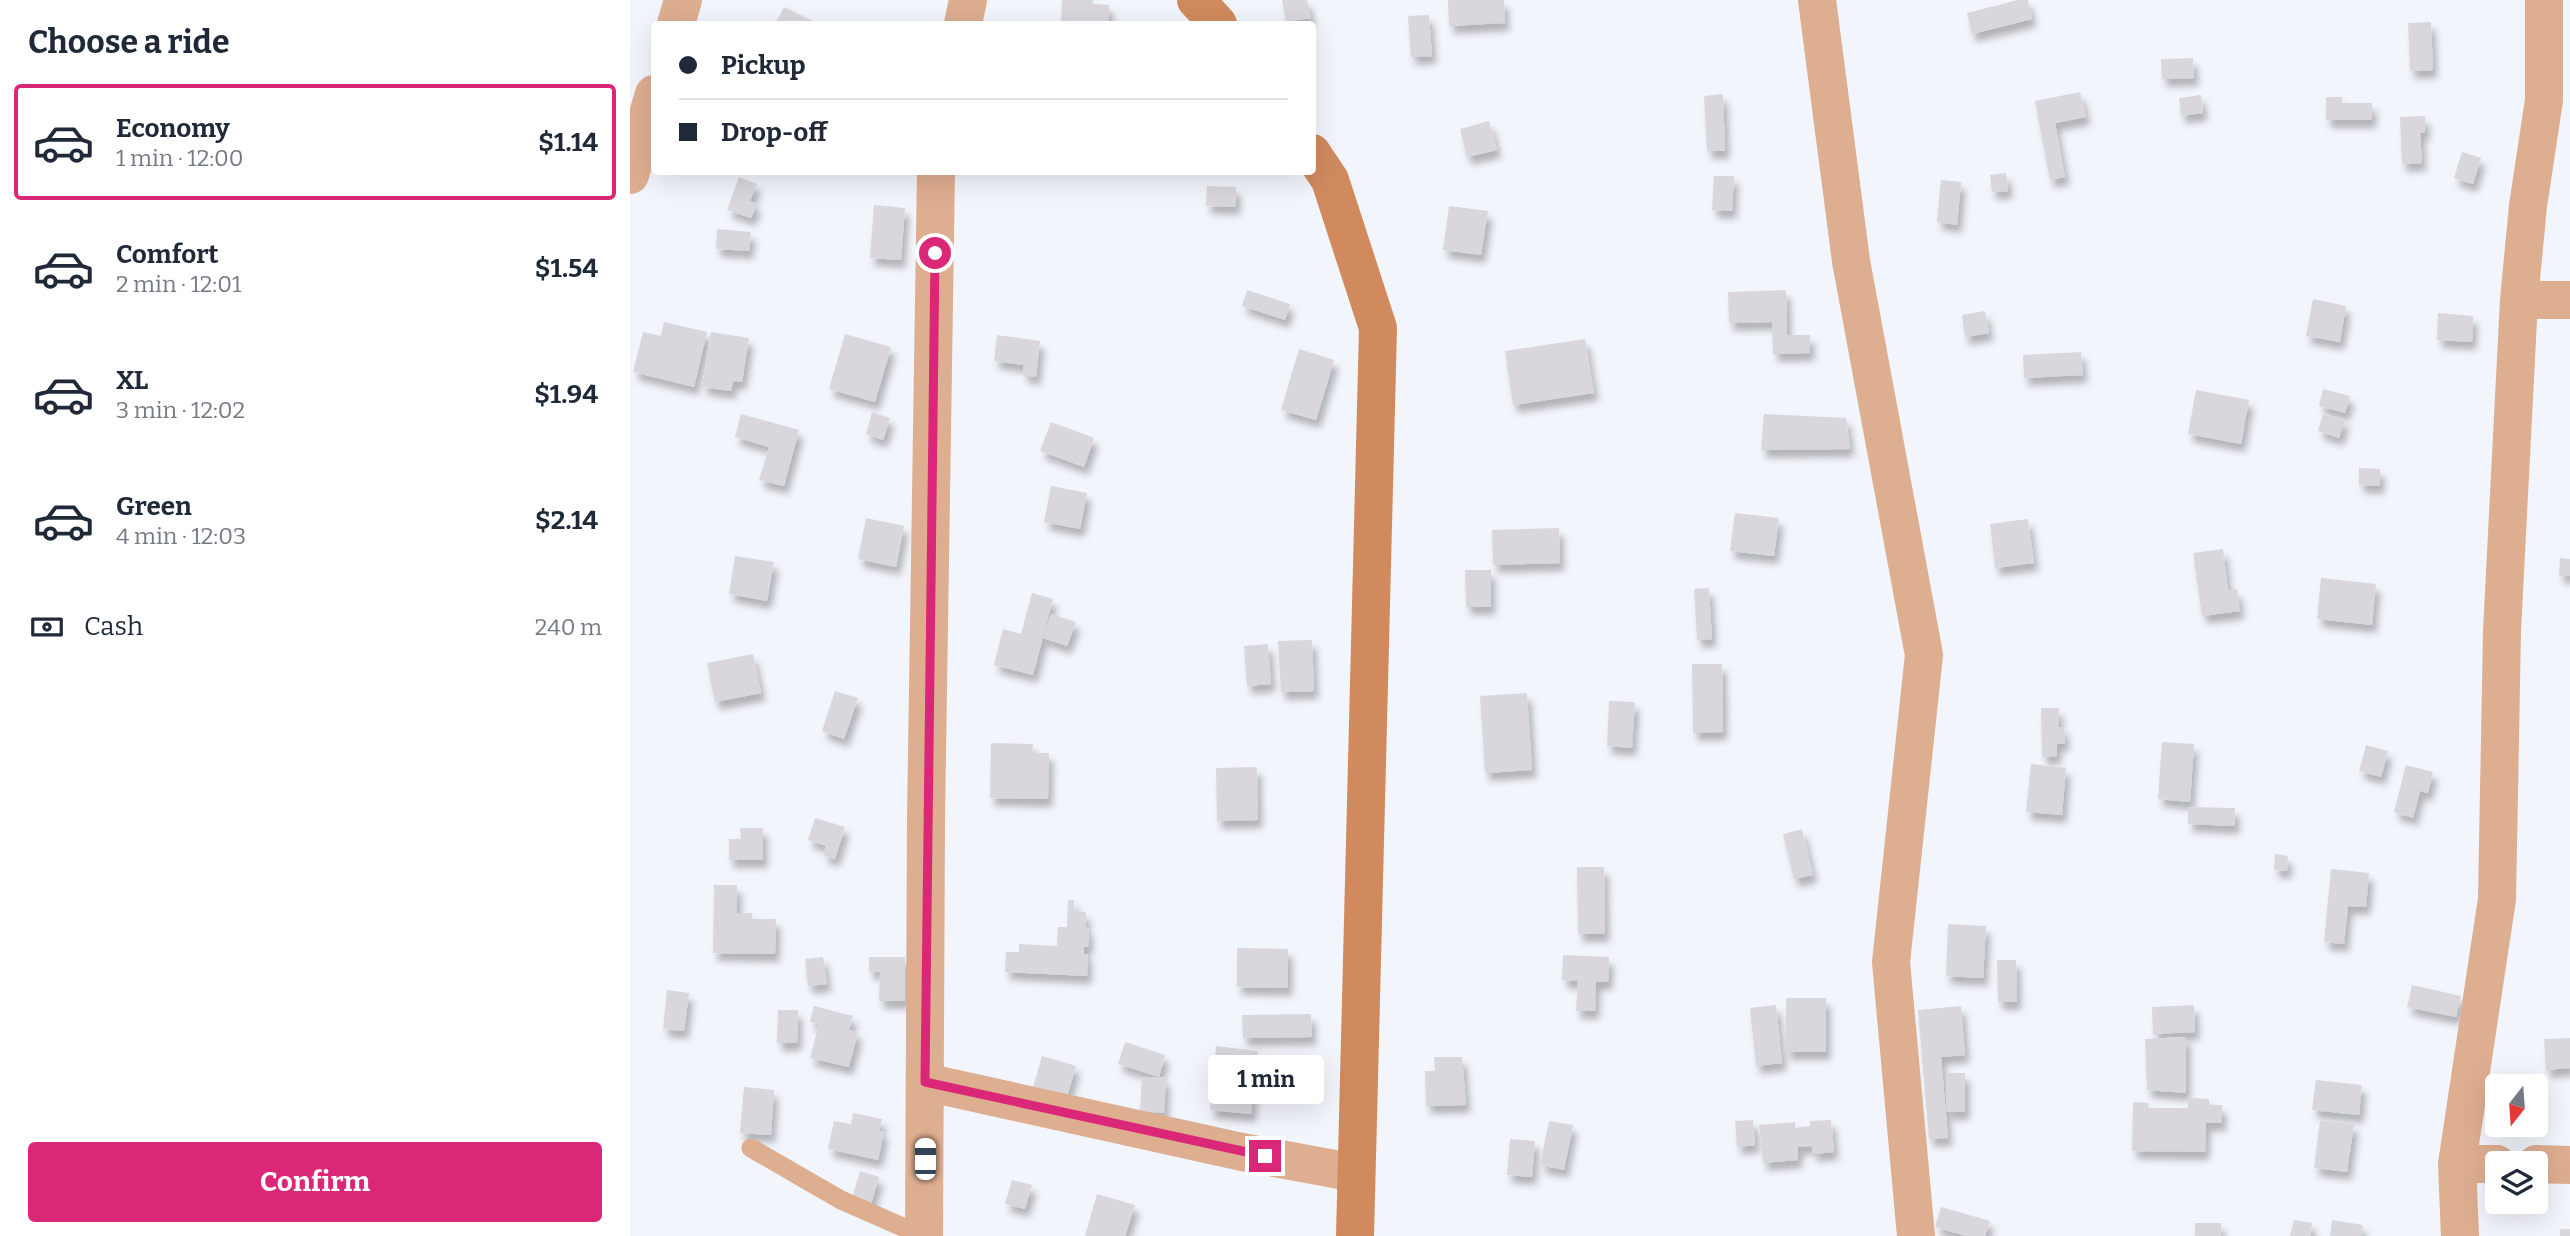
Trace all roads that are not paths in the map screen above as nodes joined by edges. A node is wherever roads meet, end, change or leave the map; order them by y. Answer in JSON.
{"nodes":[{"id":1,"x":683,"y":0,"type":"edge"},
{"id":2,"x":968,"y":0,"type":"edge"},
{"id":3,"x":1196,"y":0,"type":"edge"},
{"id":4,"x":1817,"y":0,"type":"edge"},
{"id":5,"x":2544,"y":0,"type":"edge"},
{"id":6,"x":677,"y":21,"type":"edge"},
{"id":7,"x":963,"y":21,"type":"edge"},
{"id":8,"x":1216,"y":21,"type":"edge"},
{"id":9,"x":2557,"y":100,"type":"edge"},
{"id":10,"x":651,"y":104,"type":"edge"},
{"id":11,"x":1316,"y":159,"type":"edge"},
{"id":12,"x":630,"y":175,"type":"edge"},
{"id":13,"x":936,"y":175,"type":"edge"},
{"id":14,"x":2519,"y":300,"type":"junction"},
{"id":15,"x":2570,"y":300,"type":"edge"},
{"id":16,"x":925,"y":1082,"type":"junction"},
{"id":17,"x":751,"y":1148,"type":"dead end"},
{"id":18,"x":2457,"y":1164,"type":"junction"},
{"id":19,"x":2485,"y":1164,"type":"edge"},
{"id":20,"x":2548,"y":1164,"type":"edge"},
{"id":21,"x":2570,"y":1165,"type":"edge"},
{"id":22,"x":1356,"y":1173,"type":"junction"},
{"id":23,"x":924,"y":1236,"type":"edge"},
{"id":24,"x":1355,"y":1236,"type":"edge"},
{"id":25,"x":1916,"y":1236,"type":"edge"},
{"id":26,"x":2460,"y":1236,"type":"edge"}],
"edges":[{"from":1,"to":6,"type":"street"},
{"from":2,"to":7,"type":"street"},
{"from":3,"to":8,"type":"street"},
{"from":4,"to":25,"type":"street"},
{"from":5,"to":9,"type":"street"},
{"from":9,"to":14,"type":"street"},
{"from":10,"to":12,"type":"street"},
{"from":11,"to":22,"type":"street"},
{"from":13,"to":16,"type":"street"},
{"from":14,"to":15,"type":"street"},
{"from":14,"to":18,"type":"street"},
{"from":16,"to":22,"type":"street"},
{"from":16,"to":23,"type":"street"},
{"from":17,"to":23,"type":"lane"},
{"from":18,"to":19,"type":"street"},
{"from":18,"to":26,"type":"street"},
{"from":20,"to":21,"type":"street"},
{"from":22,"to":24,"type":"street"}]}
